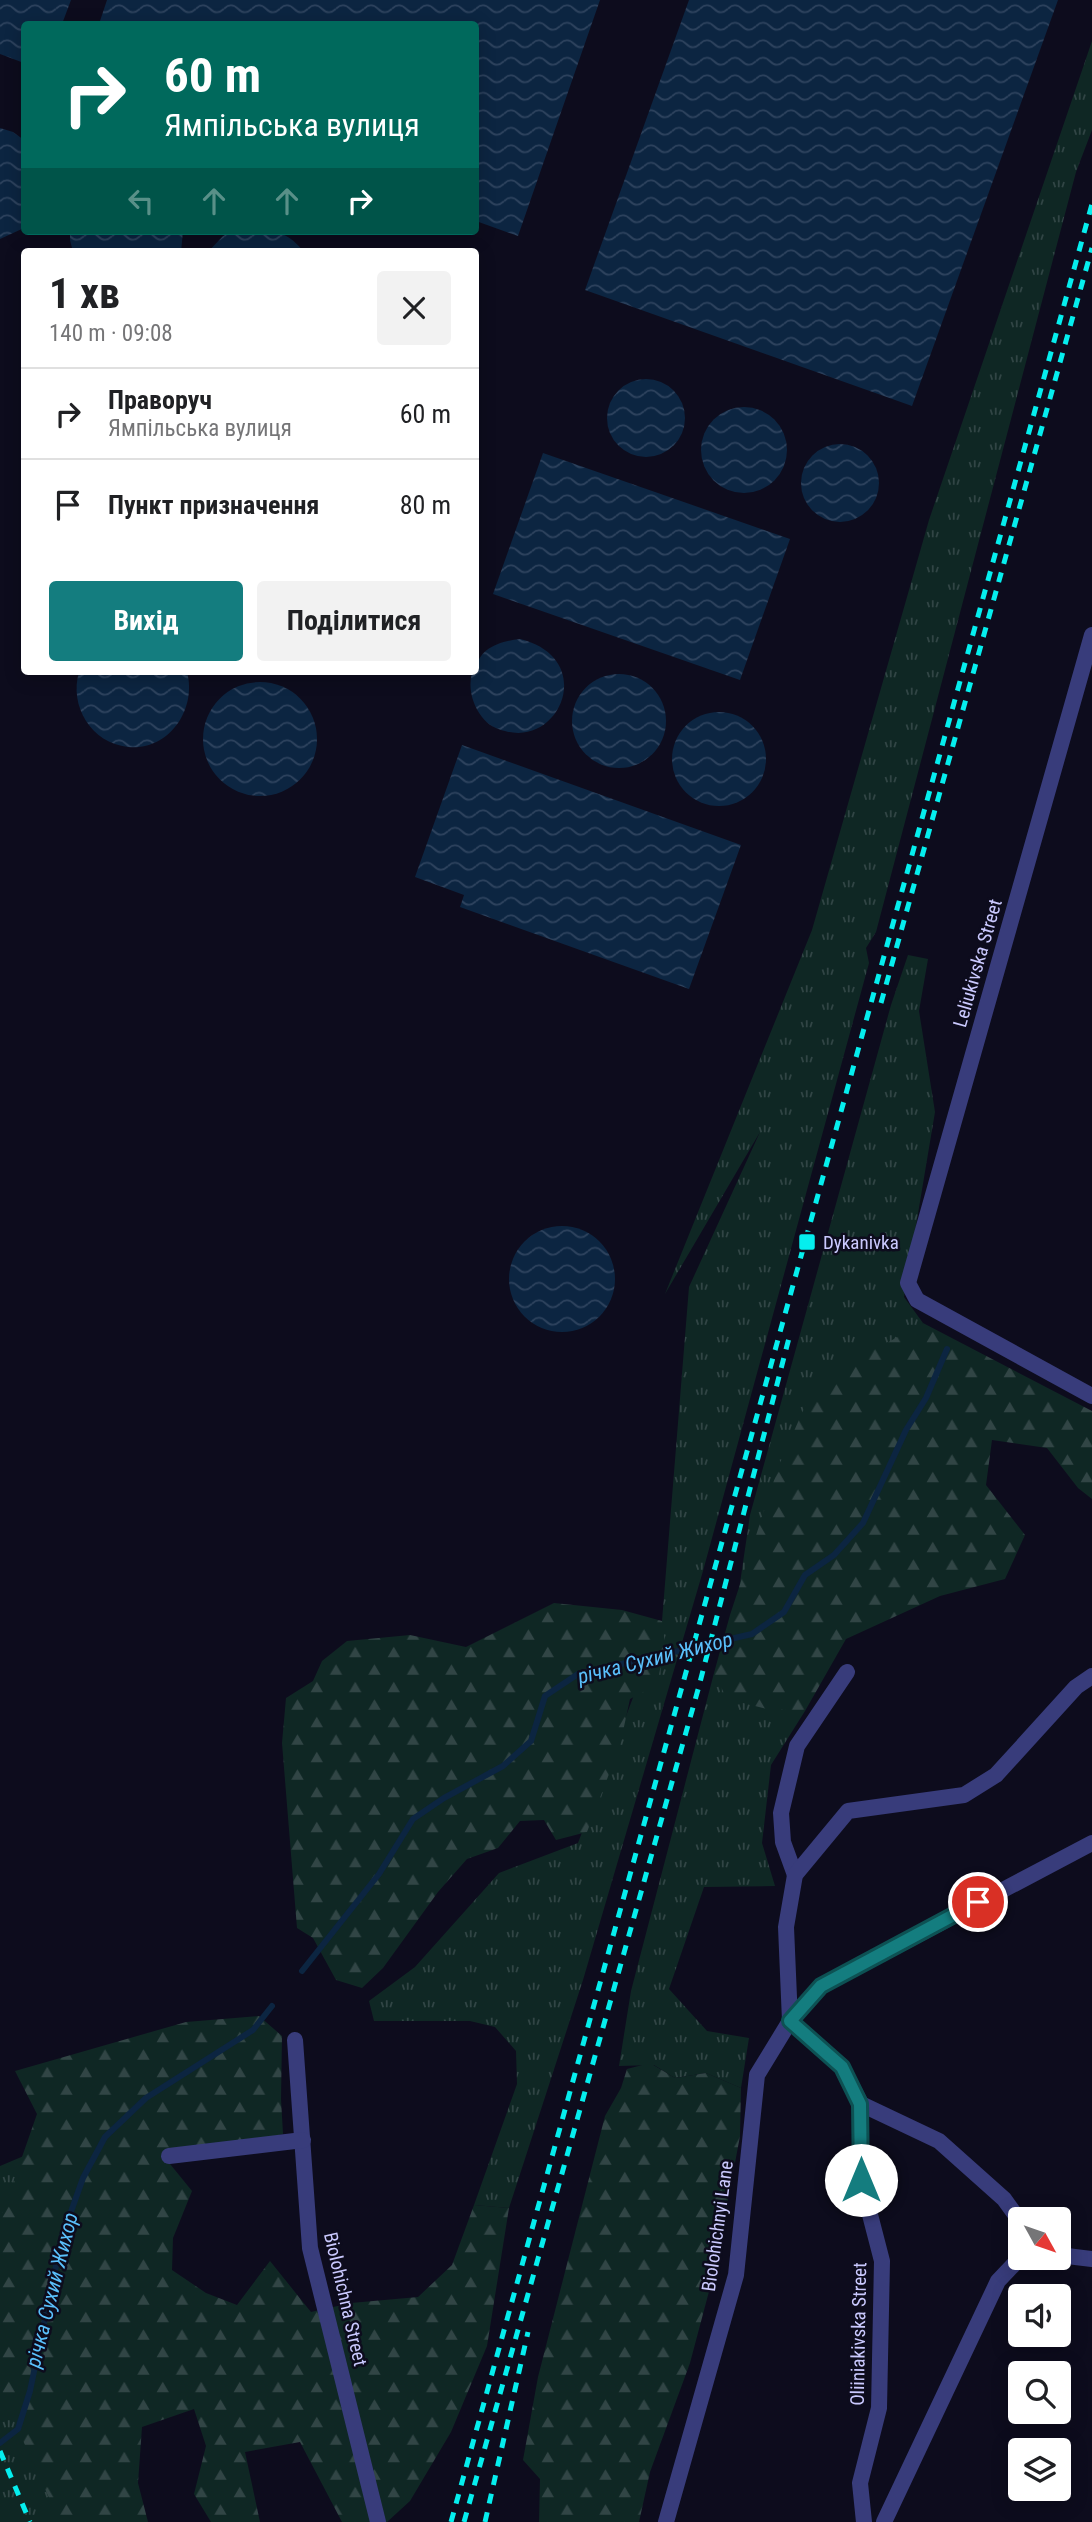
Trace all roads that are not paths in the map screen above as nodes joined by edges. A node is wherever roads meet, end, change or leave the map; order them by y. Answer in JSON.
{"nodes":[{"id":1,"x":1092,"y":635,"type":"edge"},
{"id":2,"x":1092,"y":1396,"type":"edge"},
{"id":3,"x":847,"y":1672,"type":"dead end"},
{"id":4,"x":1092,"y":1675,"type":"edge"},
{"id":5,"x":1084,"y":1689,"type":"edge"},
{"id":6,"x":1092,"y":1843,"type":"edge"},
{"id":7,"x":794,"y":1875,"type":"junction"},
{"id":8,"x":790,"y":2021,"type":"junction"},
{"id":9,"x":295,"y":2040,"type":"dead end"},
{"id":10,"x":860,"y":2104,"type":"junction"},
{"id":11,"x":303,"y":2140,"type":"junction"},
{"id":12,"x":170,"y":2157,"type":"dead end"},
{"id":13,"x":1010,"y":2207,"type":"edge"},
{"id":14,"x":1071,"y":2256,"type":"edge"},
{"id":15,"x":1092,"y":2259,"type":"edge"},
{"id":16,"x":1008,"y":2270,"type":"edge"},
{"id":17,"x":378,"y":2522,"type":"edge"},
{"id":18,"x":666,"y":2522,"type":"edge"},
{"id":19,"x":864,"y":2522,"type":"edge"},
{"id":20,"x":884,"y":2522,"type":"edge"}],
"edges":[{"from":1,"to":2,"type":"street","name":"Leliukivska Street"},
{"from":3,"to":7,"type":"street"},
{"from":4,"to":5,"type":"street"},
{"from":5,"to":7,"type":"street"},
{"from":6,"to":8,"type":"street","name":"Biolohichnyi Lane"},
{"from":7,"to":8,"type":"street"},
{"from":8,"to":10,"type":"street","name":"Oliiniakivska Street"},
{"from":8,"to":18,"type":"street","name":"Biolohichnyi Lane"},
{"from":9,"to":11,"type":"street","name":"Biolohichna Street"},
{"from":10,"to":13,"type":"street"},
{"from":10,"to":19,"type":"street","name":"Oliiniakivska Street"},
{"from":11,"to":12,"type":"street"},
{"from":11,"to":17,"type":"street","name":"Biolohichna Street"},
{"from":14,"to":15,"type":"street"},
{"from":16,"to":20,"type":"street"}]}
